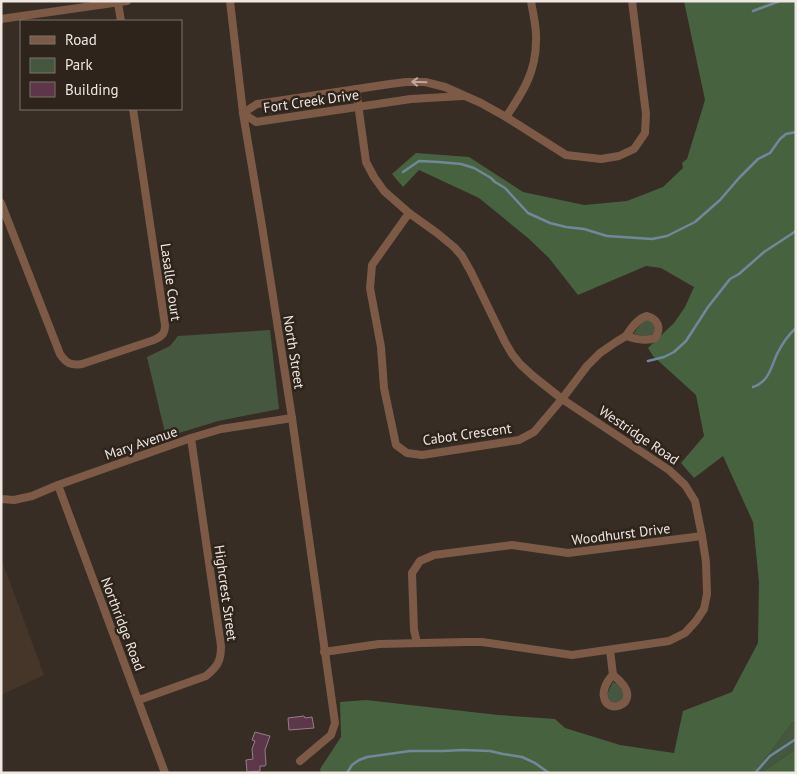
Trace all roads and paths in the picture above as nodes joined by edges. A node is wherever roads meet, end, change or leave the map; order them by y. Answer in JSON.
{"nodes":[{"id":1,"x":127,"y":1,"type":"edge"},
{"id":2,"x":230,"y":1,"type":"edge"},
{"id":3,"x":531,"y":1,"type":"edge"},
{"id":4,"x":632,"y":1,"type":"edge"},
{"id":5,"x":118,"y":3,"type":"junction"},
{"id":6,"x":1,"y":19,"type":"edge"},
{"id":7,"x":121,"y":20,"type":"edge"},
{"id":8,"x":356,"y":90,"type":"junction"},
{"id":9,"x":465,"y":96,"type":"junction"},
{"id":10,"x":358,"y":107,"type":"junction"},
{"id":11,"x":133,"y":110,"type":"edge"},
{"id":12,"x":242,"y":113,"type":"junction"},
{"id":13,"x":506,"y":117,"type":"junction"},
{"id":14,"x":1,"y":203,"type":"edge"},
{"id":15,"x":409,"y":213,"type":"junction"},
{"id":16,"x":626,"y":336,"type":"dead end"},
{"id":17,"x":562,"y":398,"type":"junction"},
{"id":18,"x":292,"y":418,"type":"junction"},
{"id":19,"x":191,"y":438,"type":"junction"},
{"id":20,"x":58,"y":485,"type":"junction"},
{"id":21,"x":1,"y":499,"type":"edge"},
{"id":22,"x":702,"y":536,"type":"junction"},
{"id":23,"x":418,"y":643,"type":"junction"},
{"id":24,"x":610,"y":650,"type":"junction"},
{"id":25,"x":324,"y":652,"type":"junction"},
{"id":26,"x":612,"y":675,"type":"dead end"},
{"id":27,"x":139,"y":700,"type":"junction"},
{"id":28,"x":300,"y":761,"type":"dead end"},
{"id":29,"x":165,"y":773,"type":"edge"}],
"edges":[{"from":1,"to":5,"type":"street"},
{"from":2,"to":12,"type":"street","name":"North Street"},
{"from":3,"to":13,"type":"street"},
{"from":4,"to":13,"type":"street","name":"Fort Creek Drive"},
{"from":5,"to":6,"type":"street"},
{"from":5,"to":7,"type":"street"},
{"from":9,"to":8,"type":"street","name":"Fort Creek Drive","one_way":true},
{"from":8,"to":10,"type":"street","name":"Westridge Road"},
{"from":8,"to":12,"type":"street","name":"Fort Creek Drive"},
{"from":9,"to":10,"type":"street","name":"Fort Creek Drive"},
{"from":9,"to":13,"type":"street","name":"Fort Creek Drive"},
{"from":10,"to":12,"type":"street","name":"Fort Creek Drive"},
{"from":10,"to":15,"type":"street","name":"Westridge Road"},
{"from":11,"to":14,"type":"street","name":"Lasalle Court"},
{"from":12,"to":18,"type":"street","name":"North Street"},
{"from":15,"to":17,"type":"street","name":"Westridge Road"},
{"from":15,"to":17,"type":"street","name":"Cabot Crescent"},
{"from":16,"to":17,"type":"street","name":"Cabot Crescent"},
{"from":17,"to":22,"type":"street","name":"Westridge Road"},
{"from":18,"to":19,"type":"street","name":"Mary Avenue"},
{"from":18,"to":25,"type":"street","name":"North Street"},
{"from":19,"to":20,"type":"street","name":"Mary Avenue"},
{"from":19,"to":27,"type":"street","name":"Highcrest Street"},
{"from":20,"to":21,"type":"street","name":"Mary Avenue"},
{"from":20,"to":27,"type":"street","name":"Northridge Road"},
{"from":22,"to":23,"type":"street","name":"Woodhurst Drive"},
{"from":22,"to":24,"type":"street","name":"Westridge Road"},
{"from":23,"to":24,"type":"street","name":"Westridge Road"},
{"from":23,"to":25,"type":"street","name":"Westridge Road"},
{"from":24,"to":26,"type":"street"},
{"from":25,"to":28,"type":"street","name":"North Street"},
{"from":27,"to":29,"type":"street","name":"Northridge Road"}]}
